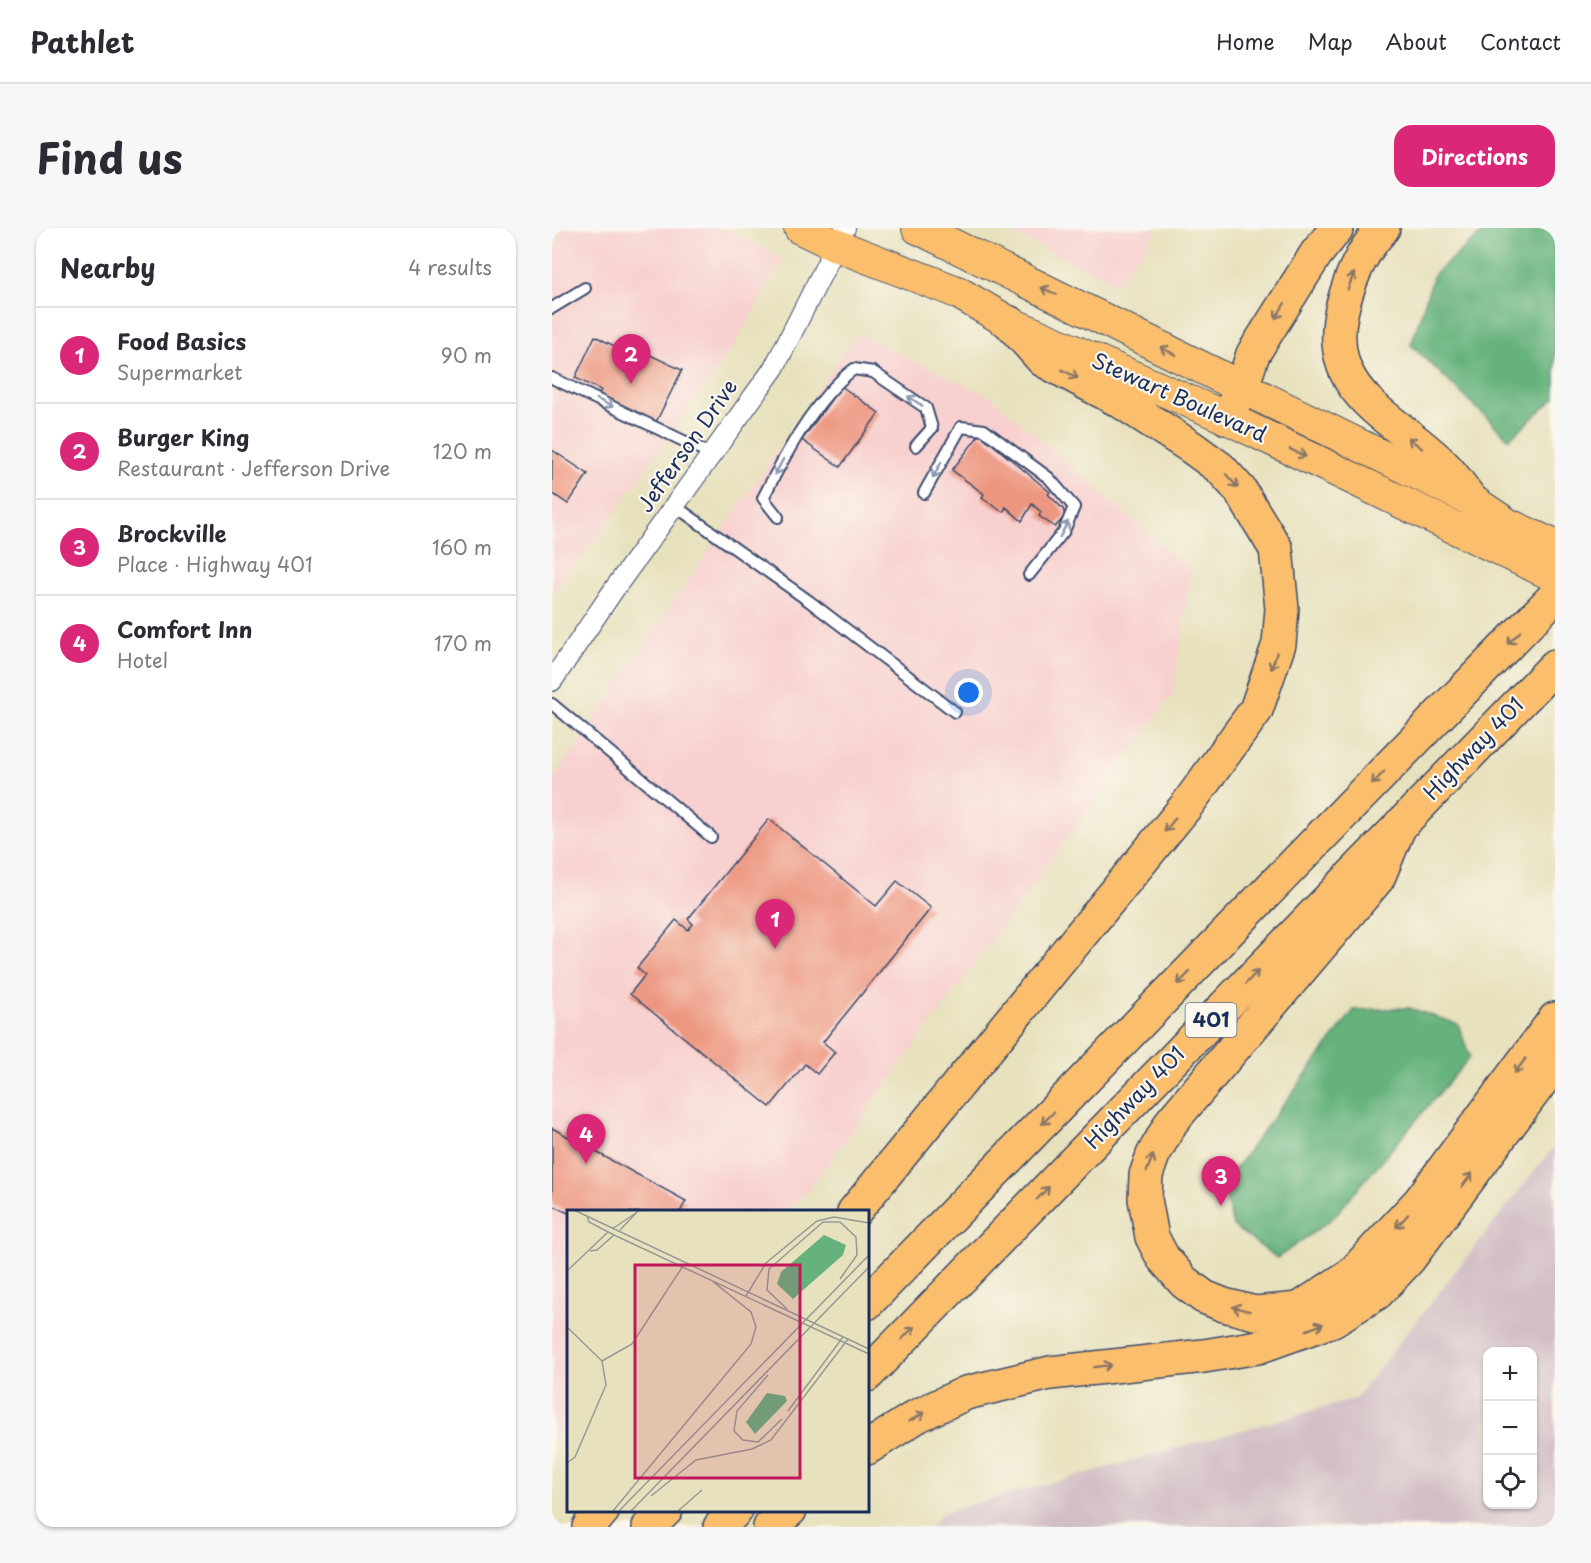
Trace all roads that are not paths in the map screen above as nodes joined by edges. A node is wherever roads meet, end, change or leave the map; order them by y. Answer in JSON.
{"nodes":[{"id":1,"x":800,"y":228,"type":"edge"},
{"id":2,"x":918,"y":228,"type":"edge"},
{"id":3,"x":1337,"y":228,"type":"edge"},
{"id":4,"x":1383,"y":228,"type":"edge"},
{"id":5,"x":946,"y":235,"type":"edge"},
{"id":6,"x":841,"y":237,"type":"edge"},
{"id":7,"x":585,"y":288,"type":"dead end"},
{"id":8,"x":552,"y":308,"type":"edge"},
{"id":9,"x":1010,"y":323,"type":"junction"},
{"id":10,"x":552,"y":378,"type":"edge"},
{"id":11,"x":1242,"y":387,"type":"junction"},
{"id":12,"x":1227,"y":418,"type":"junction"},
{"id":13,"x":916,"y":446,"type":"dead end"},
{"id":14,"x":713,"y":455,"type":"junction"},
{"id":15,"x":924,"y":493,"type":"dead end"},
{"id":16,"x":1471,"y":500,"type":"junction"},
{"id":17,"x":675,"y":506,"type":"junction"},
{"id":18,"x":778,"y":517,"type":"dead end"},
{"id":19,"x":1501,"y":536,"type":"junction"},
{"id":20,"x":1555,"y":546,"type":"edge"},
{"id":21,"x":1029,"y":575,"type":"dead end"},
{"id":22,"x":1555,"y":576,"type":"edge"},
{"id":23,"x":1555,"y":596,"type":"edge"},
{"id":24,"x":1555,"y":666,"type":"edge"},
{"id":25,"x":552,"y":681,"type":"edge"},
{"id":26,"x":552,"y":704,"type":"edge"},
{"id":27,"x":955,"y":712,"type":"dead end"},
{"id":28,"x":1400,"y":825,"type":"junction"},
{"id":29,"x":711,"y":837,"type":"dead end"},
{"id":30,"x":1555,"y":1019,"type":"edge"},
{"id":31,"x":1555,"y":1064,"type":"edge"},
{"id":32,"x":856,"y":1210,"type":"edge"},
{"id":33,"x":868,"y":1302,"type":"edge"},
{"id":34,"x":868,"y":1374,"type":"edge"},
{"id":35,"x":868,"y":1447,"type":"edge"},
{"id":36,"x":601,"y":1512,"type":"edge"},
{"id":37,"x":664,"y":1512,"type":"edge"},
{"id":38,"x":734,"y":1512,"type":"edge"},
{"id":39,"x":788,"y":1512,"type":"edge"},
{"id":40,"x":589,"y":1527,"type":"edge"},
{"id":41,"x":650,"y":1527,"type":"edge"},
{"id":42,"x":720,"y":1527,"type":"edge"},
{"id":43,"x":770,"y":1527,"type":"edge"}],
"edges":[{"from":1,"to":6,"type":"main road","name":"Stewart Boulevard"},
{"from":2,"to":5,"type":"main road","name":"Stewart Boulevard"},
{"from":3,"to":11,"type":"highway","one_way":true},
{"from":16,"to":4,"type":"highway","one_way":true},
{"from":11,"to":5,"type":"main road","name":"Stewart Boulevard","one_way":true},
{"from":6,"to":9,"type":"main road","name":"Stewart Boulevard"},
{"from":6,"to":14,"type":"street","name":"Jefferson Drive"},
{"from":7,"to":8,"type":"lane"},
{"from":9,"to":12,"type":"main road","name":"Stewart Boulevard"},
{"from":9,"to":32,"type":"highway","one_way":true},
{"from":10,"to":14,"type":"lane","one_way":true},
{"from":11,"to":12,"type":"highway"},
{"from":11,"to":16,"type":"main road","name":"Stewart Boulevard"},
{"from":12,"to":19,"type":"main road","name":"Stewart Boulevard","one_way":true},
{"from":13,"to":18,"type":"lane","one_way":true},
{"from":14,"to":17,"type":"street","name":"Jefferson Drive"},
{"from":21,"to":15,"type":"lane","one_way":true},
{"from":16,"to":19,"type":"main road","name":"Stewart Boulevard"},
{"from":17,"to":25,"type":"street","name":"Jefferson Drive"},
{"from":17,"to":27,"type":"lane"},
{"from":19,"to":20,"type":"main road","name":"Stewart Boulevard"},
{"from":19,"to":22,"type":"main road","name":"Stewart Boulevard"},
{"from":23,"to":33,"type":"highway","number":"401","one_way":true},
{"from":24,"to":28,"type":"highway","name":"Highway 401","number":"401"},
{"from":26,"to":29,"type":"lane"},
{"from":30,"to":28,"type":"highway","one_way":true},
{"from":34,"to":28,"type":"highway","name":"Highway 401","number":"401","one_way":true},
{"from":35,"to":31,"type":"highway","one_way":true},
{"from":36,"to":40,"type":"highway"},
{"from":37,"to":41,"type":"highway"},
{"from":38,"to":42,"type":"highway"},
{"from":39,"to":43,"type":"highway"}]}
